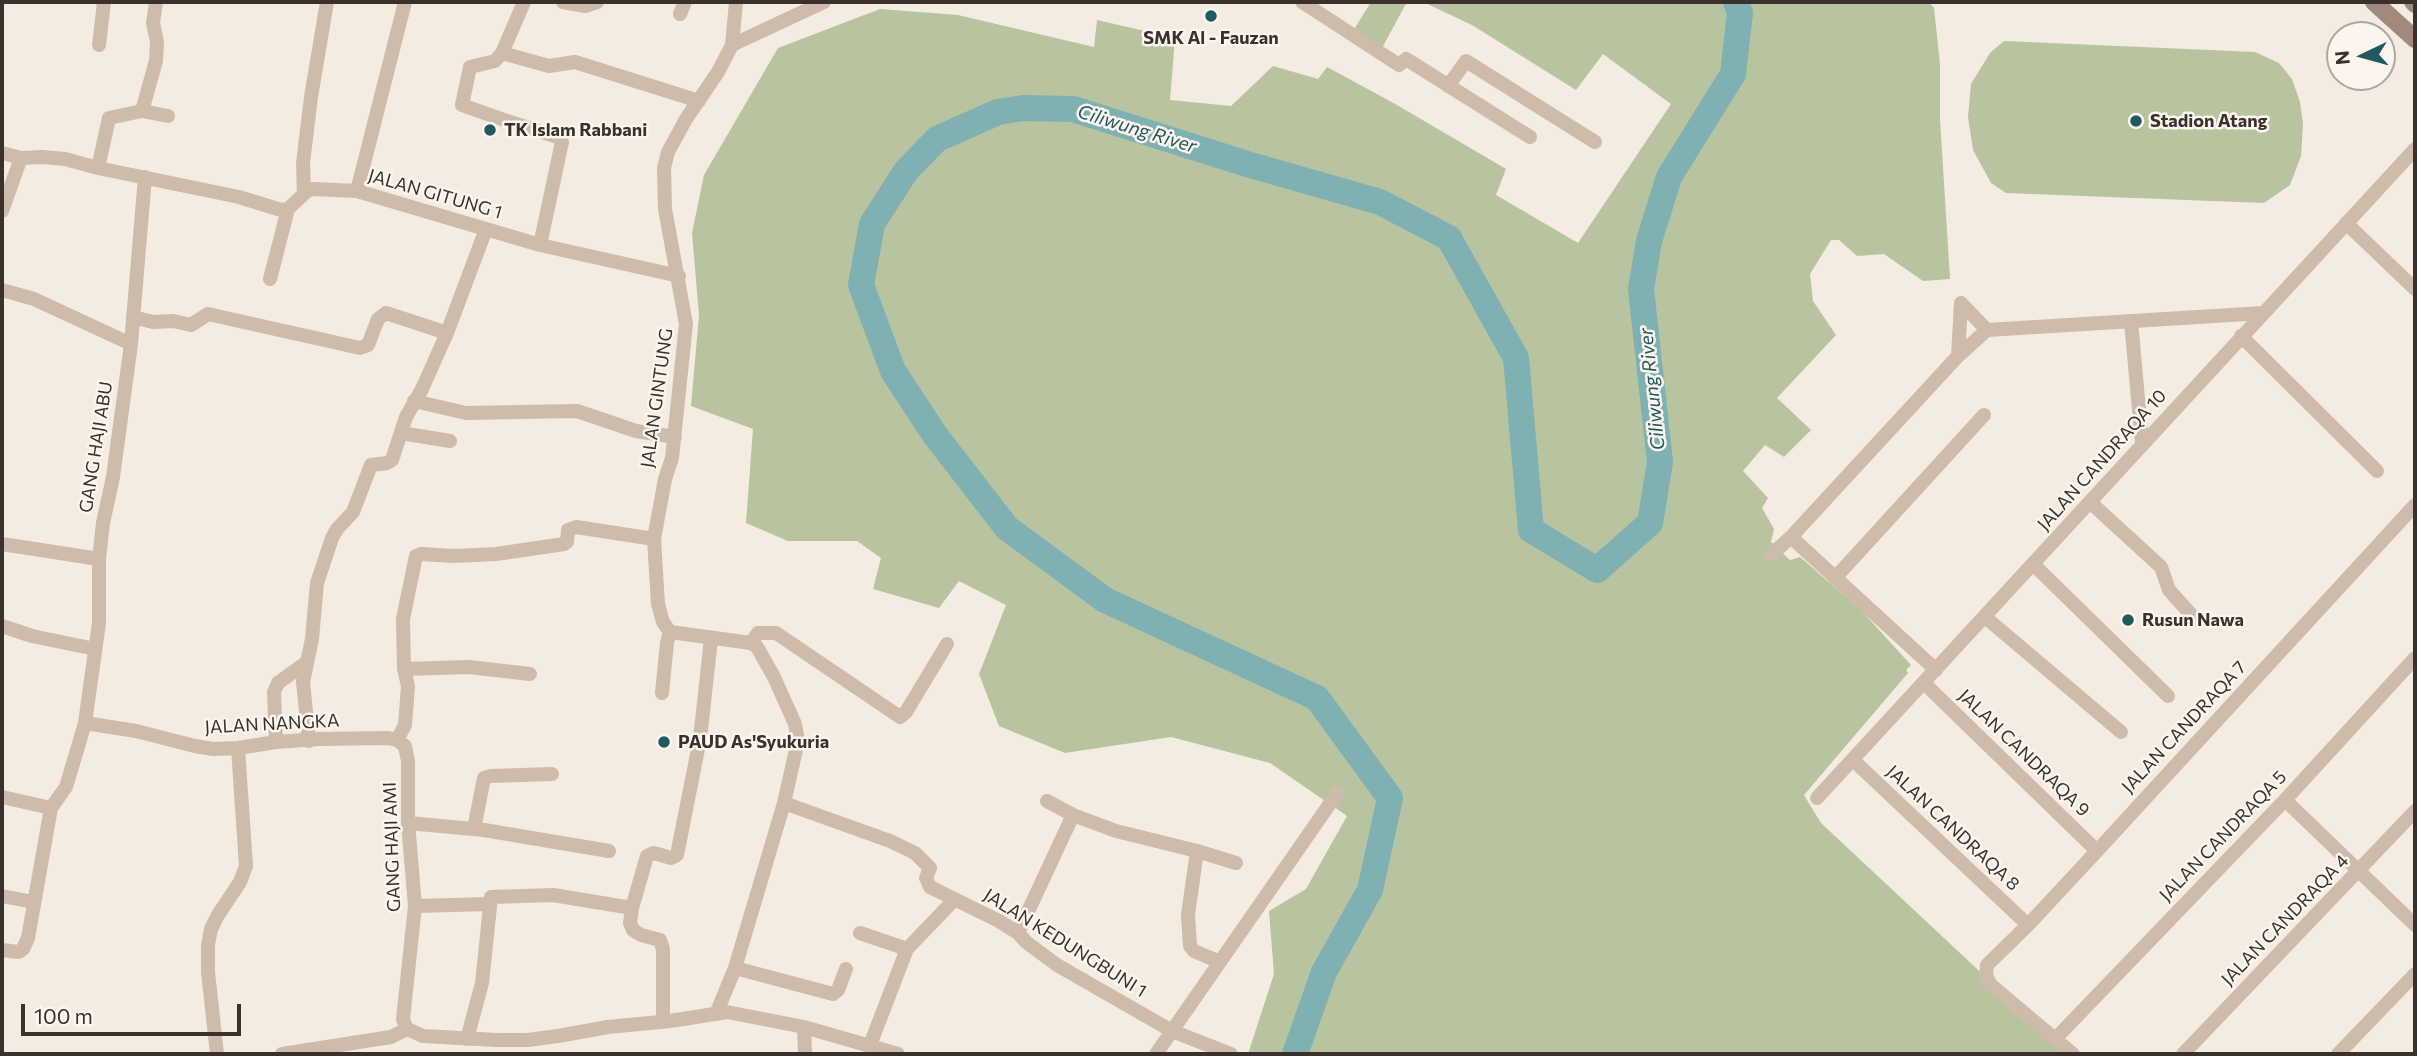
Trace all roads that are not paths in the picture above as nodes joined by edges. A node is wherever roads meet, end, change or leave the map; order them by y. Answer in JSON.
{"nodes":[{"id":1,"x":104,"y":2,"type":"edge"},
{"id":2,"x":156,"y":2,"type":"edge"},
{"id":3,"x":327,"y":2,"type":"edge"},
{"id":4,"x":405,"y":2,"type":"edge"},
{"id":5,"x":524,"y":2,"type":"edge"},
{"id":6,"x":563,"y":2,"type":"edge"},
{"id":7,"x":597,"y":2,"type":"edge"},
{"id":8,"x":732,"y":2,"type":"edge"},
{"id":9,"x":824,"y":2,"type":"edge"},
{"id":10,"x":1303,"y":2,"type":"edge"},
{"id":11,"x":2374,"y":2,"type":"edge"},
{"id":12,"x":2415,"y":39,"type":"edge"},
{"id":13,"x":99,"y":45,"type":"dead end"},
{"id":14,"x":732,"y":45,"type":"junction"},
{"id":15,"x":502,"y":52,"type":"junction"},
{"id":16,"x":1448,"y":86,"type":"junction"},
{"id":17,"x":699,"y":101,"type":"junction"},
{"id":18,"x":142,"y":111,"type":"junction"},
{"id":19,"x":168,"y":116,"type":"dead end"},
{"id":20,"x":1530,"y":137,"type":"dead end"},
{"id":21,"x":1595,"y":142,"type":"dead end"},
{"id":22,"x":2415,"y":149,"type":"edge"},
{"id":23,"x":2,"y":153,"type":"edge"},
{"id":24,"x":21,"y":158,"type":"junction"},
{"id":25,"x":98,"y":168,"type":"junction"},
{"id":26,"x":145,"y":177,"type":"junction"},
{"id":27,"x":357,"y":191,"type":"junction"},
{"id":28,"x":304,"y":194,"type":"junction"},
{"id":29,"x":288,"y":209,"type":"junction"},
{"id":30,"x":2,"y":211,"type":"edge"},
{"id":31,"x":2346,"y":223,"type":"junction"},
{"id":32,"x":486,"y":229,"type":"junction"},
{"id":33,"x":540,"y":245,"type":"junction"},
{"id":34,"x":679,"y":276,"type":"junction"},
{"id":35,"x":270,"y":279,"type":"dead end"},
{"id":36,"x":2415,"y":289,"type":"edge"},
{"id":37,"x":2,"y":290,"type":"edge"},
{"id":38,"x":2263,"y":313,"type":"junction"},
{"id":39,"x":133,"y":317,"type":"junction"},
{"id":40,"x":2131,"y":321,"type":"junction"},
{"id":41,"x":1987,"y":330,"type":"junction"},
{"id":42,"x":447,"y":333,"type":"junction"},
{"id":43,"x":2241,"y":336,"type":"junction"},
{"id":44,"x":131,"y":344,"type":"junction"},
{"id":45,"x":1958,"y":356,"type":"junction"},
{"id":46,"x":414,"y":401,"type":"junction"},
{"id":47,"x":1984,"y":415,"type":"dead end"},
{"id":48,"x":401,"y":433,"type":"junction"},
{"id":49,"x":675,"y":437,"type":"junction"},
{"id":50,"x":450,"y":441,"type":"dead end"},
{"id":51,"x":2142,"y":443,"type":"junction"},
{"id":52,"x":2377,"y":471,"type":"dead end"},
{"id":53,"x":2090,"y":502,"type":"junction"},
{"id":54,"x":2415,"y":505,"type":"edge"},
{"id":55,"x":1791,"y":537,"type":"junction"},
{"id":56,"x":654,"y":539,"type":"junction"},
{"id":57,"x":2,"y":544,"type":"edge"},
{"id":58,"x":1771,"y":555,"type":"dead end"},
{"id":59,"x":99,"y":559,"type":"junction"},
{"id":60,"x":2034,"y":565,"type":"junction"},
{"id":61,"x":1835,"y":578,"type":"junction"},
{"id":62,"x":1985,"y":617,"type":"junction"},
{"id":63,"x":2196,"y":620,"type":"dead end"},
{"id":64,"x":2,"y":625,"type":"edge"},
{"id":65,"x":670,"y":632,"type":"junction"},
{"id":66,"x":711,"y":639,"type":"junction"},
{"id":67,"x":751,"y":643,"type":"junction"},
{"id":68,"x":947,"y":644,"type":"dead end"},
{"id":69,"x":95,"y":649,"type":"junction"},
{"id":70,"x":2415,"y":658,"type":"edge"},
{"id":71,"x":307,"y":662,"type":"junction"},
{"id":72,"x":404,"y":669,"type":"junction"},
{"id":73,"x":1936,"y":670,"type":"junction"},
{"id":74,"x":530,"y":674,"type":"dead end"},
{"id":75,"x":1924,"y":684,"type":"junction"},
{"id":76,"x":662,"y":693,"type":"dead end"},
{"id":77,"x":2168,"y":696,"type":"dead end"},
{"id":78,"x":85,"y":723,"type":"junction"},
{"id":79,"x":2121,"y":732,"type":"dead end"},
{"id":80,"x":397,"y":740,"type":"junction"},
{"id":81,"x":309,"y":741,"type":"junction"},
{"id":82,"x":276,"y":742,"type":"junction"},
{"id":83,"x":238,"y":748,"type":"junction"},
{"id":84,"x":1853,"y":760,"type":"junction"},
{"id":85,"x":552,"y":774,"type":"dead end"},
{"id":86,"x":1338,"y":792,"type":"dead end"},
{"id":87,"x":2,"y":797,"type":"edge"},
{"id":88,"x":1817,"y":798,"type":"dead end"},
{"id":89,"x":2285,"y":800,"type":"junction"},
{"id":90,"x":1047,"y":802,"type":"dead end"},
{"id":91,"x":784,"y":803,"type":"junction"},
{"id":92,"x":51,"y":808,"type":"junction"},
{"id":93,"x":2415,"y":811,"type":"edge"},
{"id":94,"x":1073,"y":815,"type":"junction"},
{"id":95,"x":408,"y":823,"type":"junction"},
{"id":96,"x":474,"y":829,"type":"junction"},
{"id":97,"x":2097,"y":850,"type":"junction"},
{"id":98,"x":609,"y":851,"type":"dead end"},
{"id":99,"x":1197,"y":851,"type":"junction"},
{"id":100,"x":1236,"y":863,"type":"dead end"},
{"id":101,"x":2359,"y":870,"type":"junction"},
{"id":102,"x":2,"y":896,"type":"edge"},
{"id":103,"x":955,"y":899,"type":"junction"},
{"id":104,"x":33,"y":902,"type":"junction"},
{"id":105,"x":490,"y":904,"type":"junction"},
{"id":106,"x":415,"y":906,"type":"junction"},
{"id":107,"x":632,"y":908,"type":"junction"},
{"id":108,"x":2028,"y":925,"type":"junction"},
{"id":109,"x":2415,"y":925,"type":"edge"},
{"id":110,"x":860,"y":933,"type":"dead end"},
{"id":111,"x":1018,"y":933,"type":"junction"},
{"id":112,"x":907,"y":949,"type":"junction"},
{"id":113,"x":2,"y":950,"type":"edge"},
{"id":114,"x":1220,"y":962,"type":"junction"},
{"id":115,"x":735,"y":968,"type":"junction"},
{"id":116,"x":846,"y":969,"type":"dead end"},
{"id":117,"x":2415,"y":974,"type":"edge"},
{"id":118,"x":716,"y":1014,"type":"junction"},
{"id":119,"x":663,"y":1022,"type":"junction"},
{"id":120,"x":804,"y":1027,"type":"junction"},
{"id":121,"x":407,"y":1029,"type":"junction"},
{"id":122,"x":1172,"y":1031,"type":"junction"},
{"id":123,"x":2056,"y":1038,"type":"junction"},
{"id":124,"x":467,"y":1039,"type":"junction"},
{"id":125,"x":870,"y":1045,"type":"junction"},
{"id":126,"x":217,"y":1054,"type":"edge"},
{"id":127,"x":282,"y":1054,"type":"edge"},
{"id":128,"x":805,"y":1054,"type":"edge"},
{"id":129,"x":898,"y":1054,"type":"edge"},
{"id":130,"x":1156,"y":1054,"type":"edge"},
{"id":131,"x":1231,"y":1054,"type":"edge"},
{"id":132,"x":2073,"y":1054,"type":"edge"},
{"id":133,"x":2183,"y":1054,"type":"edge"},
{"id":134,"x":2338,"y":1054,"type":"edge"}],
"edges":[{"from":1,"to":13,"type":"street"},
{"from":2,"to":18,"type":"street"},
{"from":3,"to":28,"type":"street"},
{"from":4,"to":27,"type":"street"},
{"from":5,"to":15,"type":"street"},
{"from":6,"to":7,"type":"street"},
{"from":8,"to":14,"type":"street","name":"JALAN GINTUNG"},
{"from":9,"to":14,"type":"street"},
{"from":10,"to":16,"type":"street"},
{"from":11,"to":12,"type":"main road"},
{"from":14,"to":17,"type":"street","name":"JALAN GINTUNG"},
{"from":15,"to":17,"type":"street"},
{"from":15,"to":33,"type":"street"},
{"from":16,"to":20,"type":"street"},
{"from":16,"to":21,"type":"street"},
{"from":17,"to":34,"type":"street","name":"JALAN GINTUNG"},
{"from":18,"to":19,"type":"street"},
{"from":18,"to":25,"type":"street"},
{"from":22,"to":31,"type":"street","name":"JALAN CANDRAQA 10"},
{"from":23,"to":24,"type":"street"},
{"from":24,"to":25,"type":"street"},
{"from":24,"to":30,"type":"street"},
{"from":25,"to":26,"type":"street"},
{"from":26,"to":29,"type":"street"},
{"from":26,"to":39,"type":"street","name":"GANG HAJI ABU"},
{"from":27,"to":28,"type":"street","name":"JALAN GITUNG 1"},
{"from":27,"to":32,"type":"street","name":"JALAN GITUNG 1"},
{"from":28,"to":29,"type":"street"},
{"from":29,"to":35,"type":"street"},
{"from":31,"to":36,"type":"street"},
{"from":31,"to":38,"type":"street","name":"JALAN CANDRAQA 10"},
{"from":32,"to":33,"type":"street","name":"JALAN GITUNG 1"},
{"from":32,"to":42,"type":"street"},
{"from":33,"to":34,"type":"street","name":"JALAN GITUNG 1"},
{"from":34,"to":49,"type":"street","name":"JALAN GINTUNG"},
{"from":37,"to":44,"type":"street"},
{"from":38,"to":40,"type":"street"},
{"from":38,"to":43,"type":"street","name":"JALAN CANDRAQA 10"},
{"from":39,"to":42,"type":"street"},
{"from":39,"to":44,"type":"street","name":"GANG HAJI ABU"},
{"from":40,"to":41,"type":"street"},
{"from":40,"to":51,"type":"street"},
{"from":41,"to":45,"type":"street"},
{"from":41,"to":45,"type":"street"},
{"from":42,"to":46,"type":"street"},
{"from":43,"to":51,"type":"street","name":"JALAN CANDRAQA 10"},
{"from":43,"to":52,"type":"street"},
{"from":44,"to":59,"type":"street","name":"GANG HAJI ABU"},
{"from":45,"to":55,"type":"street"},
{"from":46,"to":48,"type":"street"},
{"from":46,"to":49,"type":"street"},
{"from":47,"to":61,"type":"street"},
{"from":48,"to":50,"type":"street"},
{"from":48,"to":71,"type":"street"},
{"from":49,"to":56,"type":"street","name":"JALAN GINTUNG"},
{"from":51,"to":53,"type":"street","name":"JALAN CANDRAQA 10"},
{"from":53,"to":60,"type":"street","name":"JALAN CANDRAQA 10"},
{"from":53,"to":63,"type":"street"},
{"from":54,"to":97,"type":"street","name":"JALAN CANDRAQA 7"},
{"from":55,"to":58,"type":"street"},
{"from":55,"to":61,"type":"street"},
{"from":56,"to":65,"type":"street","name":"JALAN GINTUNG"},
{"from":56,"to":72,"type":"street"},
{"from":57,"to":59,"type":"street"},
{"from":59,"to":69,"type":"street","name":"GANG HAJI ABU"},
{"from":60,"to":62,"type":"street","name":"JALAN CANDRAQA 10"},
{"from":60,"to":77,"type":"street"},
{"from":61,"to":73,"type":"street"},
{"from":62,"to":73,"type":"street","name":"JALAN CANDRAQA 10"},
{"from":62,"to":79,"type":"street"},
{"from":64,"to":69,"type":"street"},
{"from":65,"to":66,"type":"street"},
{"from":65,"to":76,"type":"street"},
{"from":66,"to":67,"type":"street"},
{"from":66,"to":107,"type":"street"},
{"from":67,"to":68,"type":"street"},
{"from":67,"to":91,"type":"street"},
{"from":69,"to":78,"type":"street","name":"GANG HAJI ABU"},
{"from":70,"to":89,"type":"street","name":"JALAN CANDRAQA 5"},
{"from":71,"to":81,"type":"street"},
{"from":71,"to":82,"type":"street"},
{"from":72,"to":74,"type":"street"},
{"from":72,"to":80,"type":"street"},
{"from":73,"to":75,"type":"street","name":"JALAN CANDRAQA 10"},
{"from":75,"to":84,"type":"street","name":"JALAN CANDRAQA 10"},
{"from":75,"to":97,"type":"street","name":"JALAN CANDRAQA 9"},
{"from":78,"to":83,"type":"street","name":"JALAN NANGKA"},
{"from":78,"to":92,"type":"street"},
{"from":80,"to":81,"type":"street","name":"JALAN NANGKA"},
{"from":80,"to":95,"type":"street","name":"GANG HAJI AMI"},
{"from":81,"to":82,"type":"street","name":"JALAN NANGKA"},
{"from":82,"to":83,"type":"street","name":"JALAN NANGKA"},
{"from":83,"to":126,"type":"street"},
{"from":84,"to":88,"type":"street","name":"JALAN CANDRAQA 10"},
{"from":84,"to":108,"type":"street","name":"JALAN CANDRAQA 8"},
{"from":85,"to":96,"type":"street"},
{"from":86,"to":114,"type":"street"},
{"from":87,"to":92,"type":"street"},
{"from":89,"to":101,"type":"street"},
{"from":89,"to":123,"type":"street","name":"JALAN CANDRAQA 5"},
{"from":90,"to":94,"type":"street"},
{"from":91,"to":103,"type":"street","name":"JALAN KEDUNGBUNI 1"},
{"from":91,"to":115,"type":"street"},
{"from":92,"to":104,"type":"street"},
{"from":93,"to":101,"type":"street","name":"JALAN CANDRAQA 4"},
{"from":94,"to":99,"type":"street"},
{"from":94,"to":111,"type":"street"},
{"from":95,"to":96,"type":"street"},
{"from":95,"to":106,"type":"street","name":"GANG HAJI AMI"},
{"from":96,"to":98,"type":"street"},
{"from":97,"to":108,"type":"street","name":"JALAN CANDRAQA 7"},
{"from":99,"to":100,"type":"street"},
{"from":99,"to":114,"type":"street"},
{"from":101,"to":109,"type":"street"},
{"from":101,"to":133,"type":"street","name":"JALAN CANDRAQA 4"},
{"from":102,"to":104,"type":"street"},
{"from":103,"to":111,"type":"street","name":"JALAN KEDUNGBUNI 1"},
{"from":103,"to":112,"type":"street"},
{"from":104,"to":113,"type":"street"},
{"from":105,"to":106,"type":"street"},
{"from":105,"to":107,"type":"street"},
{"from":105,"to":124,"type":"street"},
{"from":106,"to":121,"type":"street","name":"GANG HAJI AMI"},
{"from":107,"to":119,"type":"street"},
{"from":108,"to":123,"type":"street","name":"JALAN CANDRAQA 7"},
{"from":110,"to":112,"type":"street"},
{"from":111,"to":122,"type":"street","name":"JALAN KEDUNGBUNI 1"},
{"from":112,"to":125,"type":"street"},
{"from":114,"to":122,"type":"street"},
{"from":115,"to":116,"type":"street"},
{"from":115,"to":118,"type":"street"},
{"from":117,"to":134,"type":"street"},
{"from":118,"to":119,"type":"street"},
{"from":118,"to":120,"type":"street"},
{"from":119,"to":124,"type":"street"},
{"from":120,"to":125,"type":"street"},
{"from":120,"to":128,"type":"street"},
{"from":121,"to":124,"type":"street"},
{"from":121,"to":127,"type":"street"},
{"from":122,"to":130,"type":"street"},
{"from":122,"to":131,"type":"street","name":"JALAN KEDUNGBUNI 1"},
{"from":123,"to":132,"type":"street"},
{"from":125,"to":129,"type":"street"}]}
